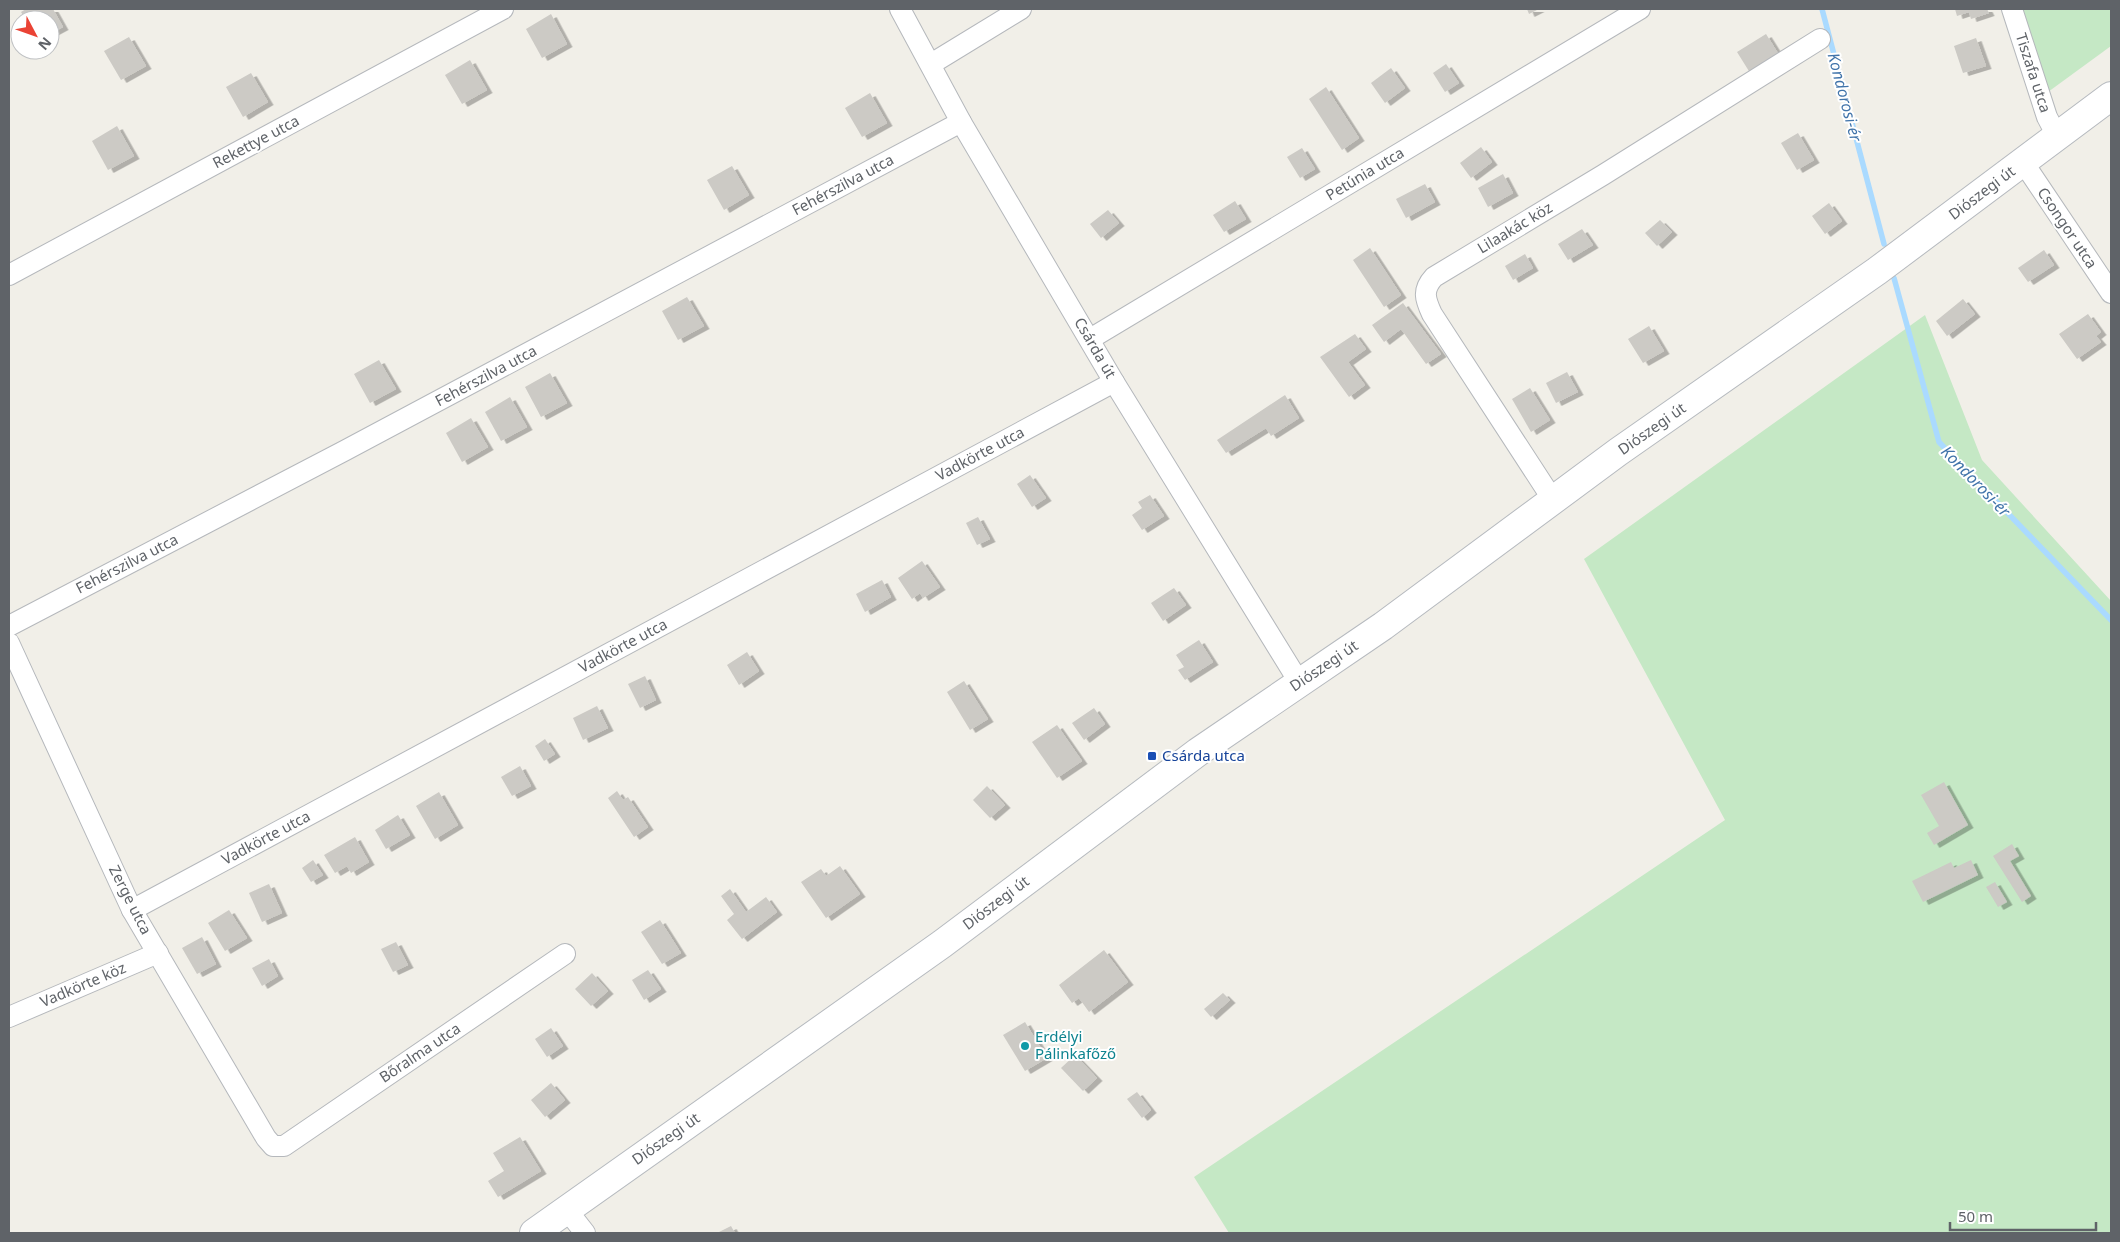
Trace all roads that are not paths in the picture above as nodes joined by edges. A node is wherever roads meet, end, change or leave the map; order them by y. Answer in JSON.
{"nodes":[{"id":1,"x":503,"y":9,"type":"edge"},
{"id":2,"x":900,"y":9,"type":"edge"},
{"id":3,"x":1021,"y":9,"type":"edge"},
{"id":4,"x":1640,"y":9,"type":"edge"},
{"id":5,"x":2012,"y":9,"type":"edge"},
{"id":6,"x":1820,"y":39,"type":"dead end"},
{"id":7,"x":931,"y":64,"type":"junction"},
{"id":8,"x":2111,"y":96,"type":"edge"},
{"id":9,"x":961,"y":122,"type":"junction"},
{"id":10,"x":2057,"y":136,"type":"junction"},
{"id":11,"x":2023,"y":162,"type":"junction"},
{"id":12,"x":9,"y":275,"type":"edge"},
{"id":13,"x":2111,"y":293,"type":"edge"},
{"id":14,"x":1090,"y":339,"type":"junction"},
{"id":15,"x":1114,"y":382,"type":"junction"},
{"id":16,"x":1553,"y":500,"type":"junction"},
{"id":17,"x":9,"y":626,"type":"edge"},
{"id":18,"x":9,"y":643,"type":"edge"},
{"id":19,"x":1299,"y":682,"type":"junction"},
{"id":20,"x":132,"y":910,"type":"junction"},
{"id":21,"x":158,"y":953,"type":"junction"},
{"id":22,"x":565,"y":954,"type":"dead end"},
{"id":23,"x":9,"y":1017,"type":"edge"},
{"id":24,"x":273,"y":1146,"type":"joint"},
{"id":25,"x":567,"y":1210,"type":"junction"},
{"id":26,"x":534,"y":1233,"type":"edge"},
{"id":27,"x":585,"y":1233,"type":"edge"}],
"edges":[{"from":1,"to":12,"type":"street","name":"Rekettye utca"},
{"from":2,"to":7,"type":"street","name":"Csárda út"},
{"from":3,"to":7,"type":"street"},
{"from":4,"to":14,"type":"street","name":"Petúnia utca"},
{"from":5,"to":10,"type":"street","name":"Tiszafa utca"},
{"from":6,"to":16,"type":"street","name":"Lilaakác köz"},
{"from":7,"to":9,"type":"street","name":"Csárda út"},
{"from":8,"to":10,"type":"main road","name":"Diószegi út"},
{"from":9,"to":14,"type":"street","name":"Csárda út"},
{"from":9,"to":17,"type":"street","name":"Fehérszilva utca"},
{"from":10,"to":11,"type":"main road","name":"Diószegi út"},
{"from":11,"to":13,"type":"street","name":"Csongor utca"},
{"from":11,"to":16,"type":"main road","name":"Diószegi út"},
{"from":14,"to":15,"type":"street","name":"Csárda út"},
{"from":15,"to":19,"type":"street","name":"Csárda út"},
{"from":15,"to":20,"type":"street","name":"Vadkörte utca"},
{"from":16,"to":19,"type":"main road","name":"Diószegi út"},
{"from":18,"to":20,"type":"street","name":"Zerge utca"},
{"from":19,"to":25,"type":"main road","name":"Diószegi út"},
{"from":20,"to":21,"type":"street","name":"Zerge utca"},
{"from":21,"to":23,"type":"street","name":"Vadkörte köz"},
{"from":21,"to":24,"type":"street","name":"Zerge utca"},
{"from":22,"to":24,"type":"street","name":"Bőralma utca"},
{"from":25,"to":26,"type":"main road","name":"Diószegi út"},
{"from":25,"to":27,"type":"street"}]}
